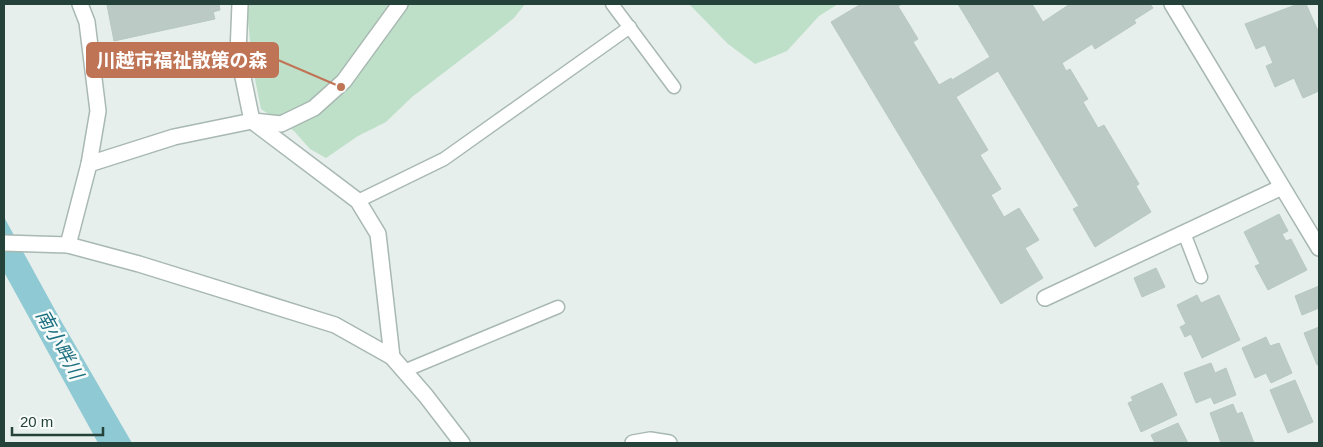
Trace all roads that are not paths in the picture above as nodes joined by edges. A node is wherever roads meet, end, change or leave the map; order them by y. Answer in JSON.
{"nodes":[{"id":1,"x":80,"y":4,"type":"edge"},
{"id":2,"x":240,"y":4,"type":"edge"},
{"id":3,"x":400,"y":4,"type":"edge"},
{"id":4,"x":612,"y":4,"type":"edge"},
{"id":5,"x":1172,"y":4,"type":"edge"},
{"id":6,"x":630,"y":27,"type":"junction"},
{"id":7,"x":674,"y":87,"type":"dead end"},
{"id":8,"x":252,"y":121,"type":"junction"},
{"id":9,"x":89,"y":164,"type":"junction"},
{"id":10,"x":1282,"y":187,"type":"junction"},
{"id":11,"x":358,"y":201,"type":"junction"},
{"id":12,"x":1184,"y":233,"type":"junction"},
{"id":13,"x":4,"y":243,"type":"edge"},
{"id":14,"x":66,"y":245,"type":"junction"},
{"id":15,"x":1319,"y":248,"type":"edge"},
{"id":16,"x":1200,"y":277,"type":"dead end"},
{"id":17,"x":1045,"y":298,"type":"dead end"},
{"id":18,"x":558,"y":307,"type":"dead end"},
{"id":19,"x":392,"y":357,"type":"junction"},
{"id":20,"x":404,"y":371,"type":"junction"},
{"id":21,"x":462,"y":443,"type":"edge"},
{"id":22,"x":633,"y":443,"type":"edge"},
{"id":23,"x":669,"y":443,"type":"edge"}],
"edges":[{"from":1,"to":9,"type":"street"},
{"from":2,"to":8,"type":"street"},
{"from":3,"to":8,"type":"street"},
{"from":4,"to":6,"type":"lane"},
{"from":5,"to":10,"type":"street"},
{"from":6,"to":7,"type":"lane"},
{"from":6,"to":11,"type":"lane"},
{"from":8,"to":9,"type":"street"},
{"from":8,"to":11,"type":"street"},
{"from":9,"to":14,"type":"street"},
{"from":10,"to":12,"type":"street"},
{"from":10,"to":15,"type":"street"},
{"from":11,"to":19,"type":"street"},
{"from":12,"to":16,"type":"lane"},
{"from":12,"to":17,"type":"street"},
{"from":13,"to":14,"type":"street"},
{"from":14,"to":19,"type":"street"},
{"from":18,"to":20,"type":"lane"},
{"from":19,"to":20,"type":"street"},
{"from":20,"to":21,"type":"street"},
{"from":22,"to":23,"type":"street"}]}
